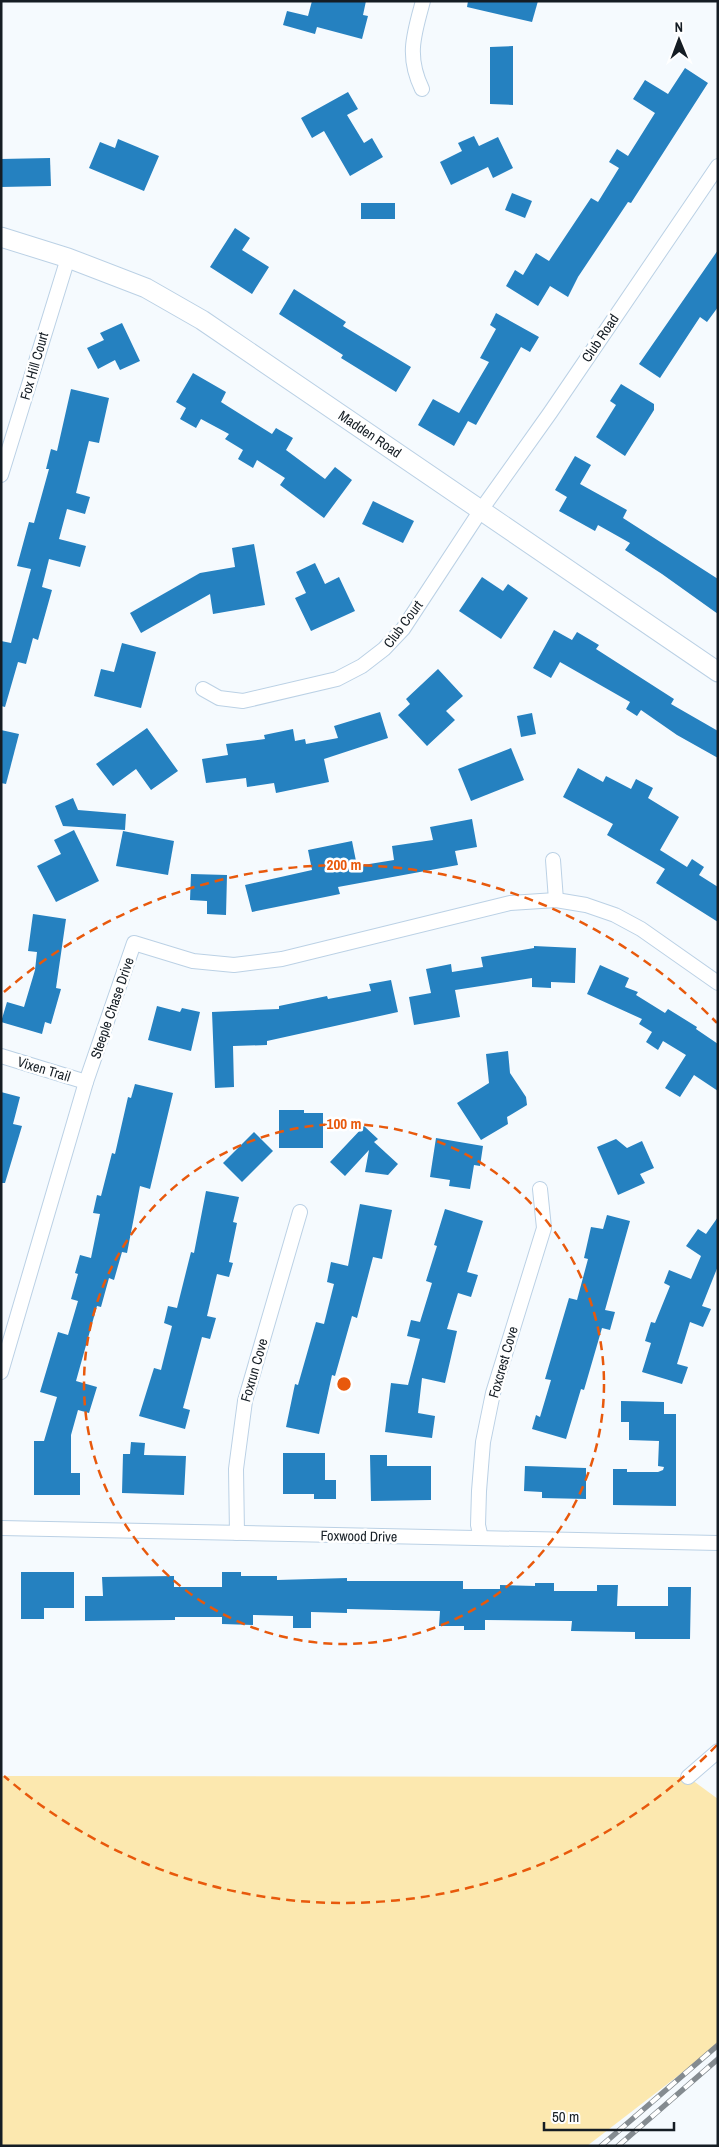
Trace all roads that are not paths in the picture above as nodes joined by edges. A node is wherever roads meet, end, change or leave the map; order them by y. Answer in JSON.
{"nodes":[{"id":1,"x":424,"y":1,"type":"edge"},
{"id":2,"x":422,"y":89,"type":"dead end"},
{"id":3,"x":718,"y":166,"type":"edge"},
{"id":4,"x":1,"y":237,"type":"edge"},
{"id":5,"x":68,"y":258,"type":"junction"},
{"id":6,"x":1,"y":475,"type":"edge"},
{"id":7,"x":481,"y":510,"type":"junction"},
{"id":8,"x":718,"y":672,"type":"edge"},
{"id":9,"x":203,"y":689,"type":"dead end"},
{"id":10,"x":552,"y":860,"type":"dead end"},
{"id":11,"x":556,"y":900,"type":"junction"},
{"id":12,"x":718,"y":983,"type":"edge"},
{"id":13,"x":1,"y":1056,"type":"edge"},
{"id":14,"x":86,"y":1082,"type":"junction"},
{"id":15,"x":540,"y":1188,"type":"dead end"},
{"id":16,"x":300,"y":1212,"type":"dead end"},
{"id":17,"x":1,"y":1372,"type":"edge"},
{"id":18,"x":1,"y":1528,"type":"edge"},
{"id":19,"x":237,"y":1533,"type":"junction"},
{"id":20,"x":481,"y":1538,"type":"junction"},
{"id":21,"x":718,"y":1543,"type":"edge"},
{"id":22,"x":718,"y":1752,"type":"edge"},
{"id":23,"x":688,"y":1777,"type":"dead end"}],
"edges":[{"from":1,"to":2,"type":"street"},
{"from":3,"to":7,"type":"street","name":"Club Road"},
{"from":4,"to":5,"type":"street","name":"Madden Road"},
{"from":5,"to":6,"type":"street","name":"Fox Hill Court"},
{"from":5,"to":7,"type":"street","name":"Madden Road"},
{"from":7,"to":8,"type":"street","name":"Madden Road"},
{"from":7,"to":9,"type":"street","name":"Club Court"},
{"from":10,"to":11,"type":"street"},
{"from":11,"to":12,"type":"street","name":"Steeple Chase Drive"},
{"from":11,"to":14,"type":"street","name":"Steeple Chase Drive"},
{"from":13,"to":14,"type":"street","name":"Vixen Trail"},
{"from":14,"to":17,"type":"street","name":"Steeple Chase Drive"},
{"from":15,"to":20,"type":"street","name":"Foxcrest Cove"},
{"from":16,"to":19,"type":"street","name":"Foxrun Cove"},
{"from":18,"to":19,"type":"street","name":"Foxwood Drive"},
{"from":19,"to":20,"type":"street","name":"Foxwood Drive"},
{"from":20,"to":21,"type":"street","name":"Foxwood Drive"},
{"from":22,"to":23,"type":"street"}]}
